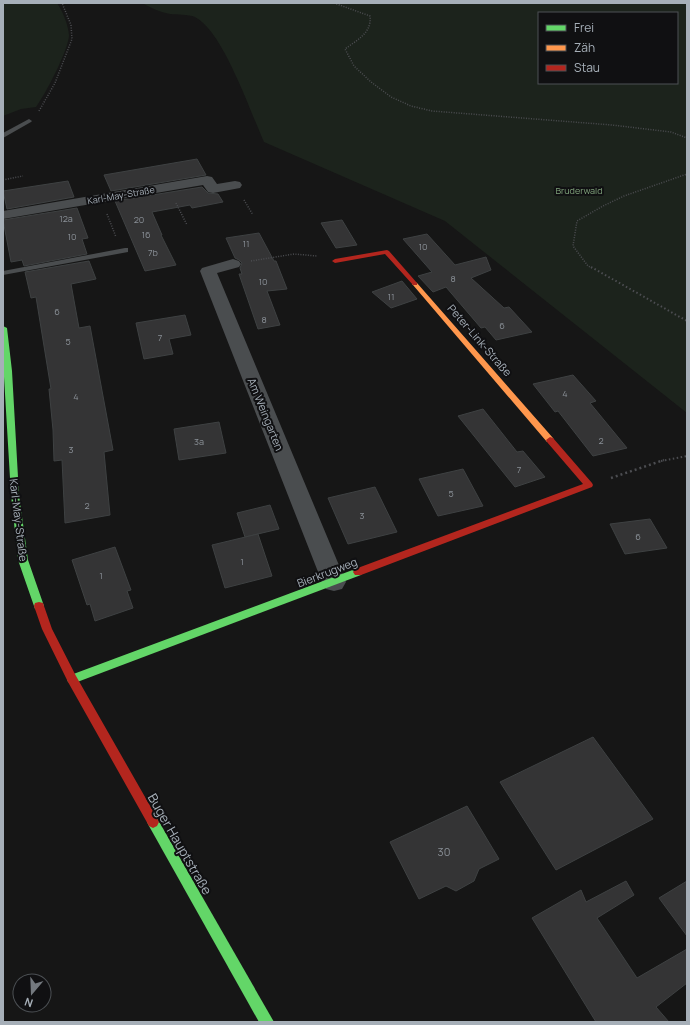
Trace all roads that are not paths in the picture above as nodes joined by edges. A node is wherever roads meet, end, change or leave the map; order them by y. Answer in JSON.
{"nodes":[{"id":1,"x":29,"y":121,"type":"road end"},
{"id":2,"x":3,"y":136,"type":"edge"},
{"id":3,"x":234,"y":185,"type":"dead end"},
{"id":4,"x":3,"y":215,"type":"edge"},
{"id":5,"x":125,"y":250,"type":"dead end"},
{"id":6,"x":335,"y":261,"type":"road end"},
{"id":7,"x":233,"y":264,"type":"road end"},
{"id":8,"x":3,"y":273,"type":"edge"},
{"id":9,"x":3,"y":328,"type":"edge"},
{"id":10,"x":589,"y":485,"type":"joint"},
{"id":11,"x":334,"y":582,"type":"junction"},
{"id":12,"x":72,"y":679,"type":"junction"},
{"id":13,"x":266,"y":1022,"type":"edge"}],
"edges":[{"from":1,"to":2,"type":"lane"},
{"from":3,"to":4,"type":"street","name":"Karl-May-Straße"},
{"from":5,"to":8,"type":"lane"},
{"from":6,"to":10,"type":"street","name":"Peter-Link-Straße"},
{"from":7,"to":11,"type":"street","name":"Am Weingarten"},
{"from":9,"to":12,"type":"street","name":"Karl-May-Straße"},
{"from":10,"to":11,"type":"street","name":"Bierkrugweg"},
{"from":11,"to":12,"type":"street","name":"Bierkrugweg"},
{"from":12,"to":13,"type":"street","name":"Buger Hauptstraße"}]}
